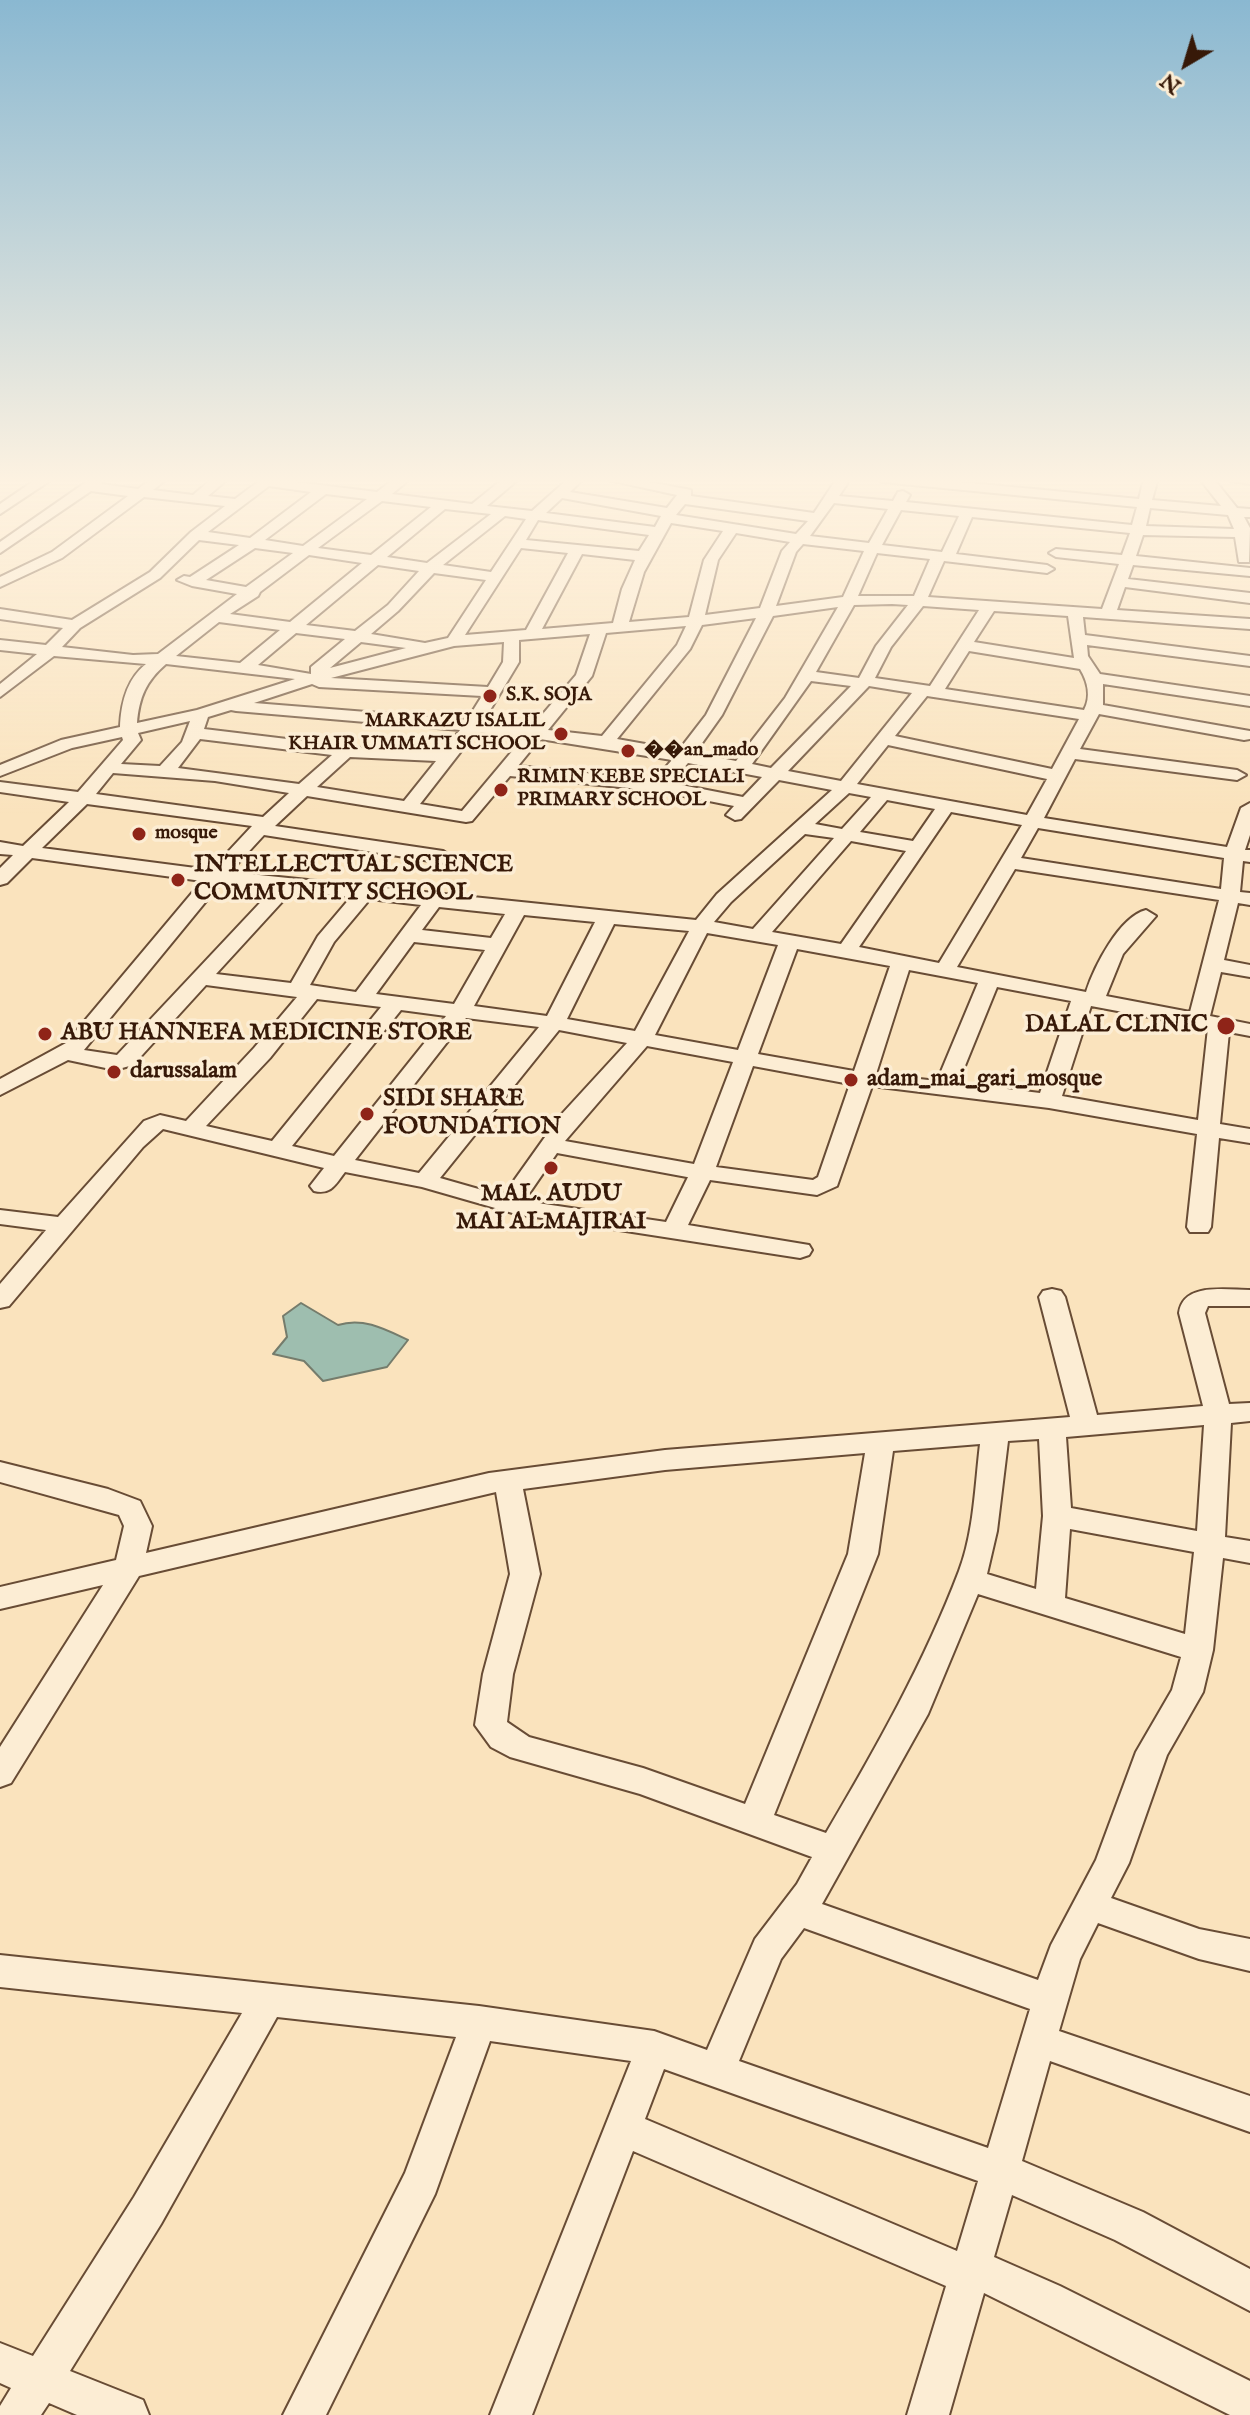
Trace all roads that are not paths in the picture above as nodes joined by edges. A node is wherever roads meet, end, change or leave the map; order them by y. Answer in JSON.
{"nodes":[{"id":1,"x":130,"y":591,"type":"edge"},
{"id":2,"x":240,"y":591,"type":"edge"},
{"id":3,"x":256,"y":591,"type":"edge"},
{"id":4,"x":339,"y":591,"type":"edge"},
{"id":5,"x":409,"y":591,"type":"edge"},
{"id":6,"x":485,"y":591,"type":"edge"},
{"id":7,"x":555,"y":591,"type":"edge"},
{"id":8,"x":629,"y":591,"type":"edge"},
{"id":9,"x":703,"y":591,"type":"edge"},
{"id":10,"x":774,"y":591,"type":"edge"},
{"id":11,"x":854,"y":591,"type":"edge"},
{"id":12,"x":924,"y":591,"type":"edge"},
{"id":13,"x":1030,"y":591,"type":"edge"},
{"id":14,"x":1038,"y":591,"type":"edge"},
{"id":15,"x":1115,"y":591,"type":"edge"},
{"id":16,"x":1190,"y":591,"type":"edge"},
{"id":17,"x":253,"y":593,"type":"junction"},
{"id":18,"x":1250,"y":598,"type":"edge"},
{"id":19,"x":920,"y":599,"type":"junction"},
{"id":20,"x":849,"y":601,"type":"junction"},
{"id":21,"x":989,"y":606,"type":"junction"},
{"id":22,"x":1075,"y":612,"type":"junction"},
{"id":23,"x":766,"y":613,"type":"junction"},
{"id":24,"x":0,"y":614,"type":"edge"},
{"id":25,"x":1108,"y":615,"type":"junction"},
{"id":26,"x":218,"y":617,"type":"junction"},
{"id":27,"x":696,"y":621,"type":"junction"},
{"id":28,"x":1250,"y":624,"type":"edge"},
{"id":29,"x":75,"y":625,"type":"junction"},
{"id":30,"x":620,"y":627,"type":"junction"},
{"id":31,"x":600,"y":628,"type":"junction"},
{"id":32,"x":294,"y":629,"type":"junction"},
{"id":33,"x":533,"y":632,"type":"junction"},
{"id":34,"x":511,"y":635,"type":"junction"},
{"id":35,"x":357,"y":638,"type":"junction"},
{"id":36,"x":1078,"y":639,"type":"junction"},
{"id":37,"x":0,"y":645,"type":"edge"},
{"id":38,"x":964,"y":645,"type":"junction"},
{"id":39,"x":49,"y":652,"type":"junction"},
{"id":40,"x":438,"y":658,"type":"junction"},
{"id":41,"x":164,"y":659,"type":"junction"},
{"id":42,"x":1250,"y":661,"type":"edge"},
{"id":43,"x":244,"y":668,"type":"junction"},
{"id":44,"x":1089,"y":672,"type":"junction"},
{"id":45,"x":806,"y":676,"type":"junction"},
{"id":46,"x":308,"y":678,"type":"junction"},
{"id":47,"x":864,"y":682,"type":"junction"},
{"id":48,"x":930,"y":689,"type":"junction"},
{"id":49,"x":0,"y":692,"type":"edge"},
{"id":50,"x":493,"y":692,"type":"junction"},
{"id":51,"x":1250,"y":701,"type":"edge"},
{"id":52,"x":227,"y":705,"type":"junction"},
{"id":53,"x":1091,"y":712,"type":"junction"},
{"id":54,"x":201,"y":714,"type":"junction"},
{"id":55,"x":1250,"y":717,"type":"edge"},
{"id":56,"x":472,"y":726,"type":"junction"},
{"id":57,"x":128,"y":730,"type":"junction"},
{"id":58,"x":196,"y":733,"type":"junction"},
{"id":59,"x":536,"y":733,"type":"junction"},
{"id":60,"x":886,"y":739,"type":"junction"},
{"id":61,"x":606,"y":742,"type":"junction"},
{"id":62,"x":346,"y":751,"type":"junction"},
{"id":63,"x":1071,"y":753,"type":"junction"},
{"id":64,"x":683,"y":755,"type":"junction"},
{"id":65,"x":448,"y":756,"type":"junction"},
{"id":66,"x":1242,"y":762,"type":"edge"},
{"id":67,"x":741,"y":766,"type":"junction"},
{"id":68,"x":111,"y":768,"type":"junction"},
{"id":69,"x":506,"y":770,"type":"junction"},
{"id":70,"x":0,"y":771,"type":"edge"},
{"id":71,"x":165,"y":772,"type":"junction"},
{"id":72,"x":778,"y":773,"type":"junction"},
{"id":73,"x":1058,"y":776,"type":"junction"},
{"id":74,"x":659,"y":786,"type":"junction"},
{"id":75,"x":0,"y":787,"type":"edge"},
{"id":76,"x":845,"y":787,"type":"junction"},
{"id":77,"x":305,"y":791,"type":"junction"},
{"id":78,"x":883,"y":794,"type":"junction"},
{"id":79,"x":83,"y":798,"type":"junction"},
{"id":80,"x":946,"y":806,"type":"junction"},
{"id":81,"x":408,"y":808,"type":"junction"},
{"id":82,"x":1248,"y":819,"type":"edge"},
{"id":83,"x":1033,"y":822,"type":"junction"},
{"id":84,"x":264,"y":826,"type":"junction"},
{"id":85,"x":799,"y":827,"type":"junction"},
{"id":86,"x":846,"y":835,"type":"junction"},
{"id":87,"x":917,"y":847,"type":"junction"},
{"id":88,"x":0,"y":848,"type":"edge"},
{"id":89,"x":27,"y":852,"type":"junction"},
{"id":90,"x":1242,"y":855,"type":"edge"},
{"id":91,"x":443,"y":857,"type":"dead end"},
{"id":92,"x":1009,"y":862,"type":"junction"},
{"id":93,"x":216,"y":876,"type":"junction"},
{"id":94,"x":0,"y":879,"type":"edge"},
{"id":95,"x":287,"y":885,"type":"junction"},
{"id":96,"x":365,"y":893,"type":"junction"},
{"id":97,"x":1240,"y":898,"type":"edge"},
{"id":98,"x":434,"y":901,"type":"junction"},
{"id":99,"x":518,"y":909,"type":"junction"},
{"id":100,"x":1146,"y":916,"type":"dead end"},
{"id":101,"x":607,"y":917,"type":"junction"},
{"id":102,"x":701,"y":926,"type":"junction"},
{"id":103,"x":409,"y":935,"type":"junction"},
{"id":104,"x":759,"y":935,"type":"junction"},
{"id":105,"x":790,"y":940,"type":"junction"},
{"id":106,"x":498,"y":945,"type":"junction"},
{"id":107,"x":846,"y":951,"type":"junction"},
{"id":108,"x":902,"y":961,"type":"junction"},
{"id":109,"x":1213,"y":964,"type":"junction"},
{"id":110,"x":945,"y":970,"type":"junction"},
{"id":111,"x":1250,"y":971,"type":"edge"},
{"id":112,"x":200,"y":978,"type":"junction"},
{"id":113,"x":990,"y":979,"type":"junction"},
{"id":114,"x":306,"y":990,"type":"junction"},
{"id":115,"x":363,"y":997,"type":"junction"},
{"id":116,"x":1088,"y":1000,"type":"junction"},
{"id":117,"x":397,"y":1001,"type":"junction"},
{"id":118,"x":461,"y":1010,"type":"junction"},
{"id":119,"x":1209,"y":1021,"type":"junction"},
{"id":120,"x":554,"y":1023,"type":"junction"},
{"id":121,"x":1250,"y":1030,"type":"edge"},
{"id":122,"x":642,"y":1039,"type":"junction"},
{"id":123,"x":66,"y":1053,"type":"junction"},
{"id":124,"x":747,"y":1060,"type":"junction"},
{"id":125,"x":862,"y":1079,"type":"junction"},
{"id":126,"x":0,"y":1088,"type":"edge"},
{"id":127,"x":945,"y":1088,"type":"junction"},
{"id":128,"x":1049,"y":1101,"type":"junction"},
{"id":129,"x":192,"y":1128,"type":"junction"},
{"id":130,"x":1209,"y":1128,"type":"junction"},
{"id":131,"x":1250,"y":1136,"type":"edge"},
{"id":132,"x":550,"y":1145,"type":"junction"},
{"id":133,"x":278,"y":1149,"type":"junction"},
{"id":134,"x":338,"y":1164,"type":"junction"},
{"id":135,"x":703,"y":1171,"type":"junction"},
{"id":136,"x":425,"y":1181,"type":"junction"},
{"id":137,"x":322,"y":1186,"type":"dead end"},
{"id":138,"x":511,"y":1205,"type":"junction"},
{"id":139,"x":0,"y":1217,"type":"edge"},
{"id":140,"x":65,"y":1225,"type":"junction"},
{"id":141,"x":1199,"y":1227,"type":"dead end"},
{"id":142,"x":673,"y":1232,"type":"junction"},
{"id":143,"x":800,"y":1250,"type":"dead end"},
{"id":144,"x":1052,"y":1297,"type":"dead end"},
{"id":145,"x":1250,"y":1298,"type":"edge"},
{"id":146,"x":0,"y":1300,"type":"edge"},
{"id":147,"x":1234,"y":1413,"type":"edge"},
{"id":148,"x":1086,"y":1425,"type":"junction"},
{"id":149,"x":1052,"y":1428,"type":"junction"},
{"id":150,"x":995,"y":1433,"type":"junction"},
{"id":151,"x":880,"y":1443,"type":"junction"},
{"id":152,"x":0,"y":1472,"type":"edge"},
{"id":153,"x":508,"y":1481,"type":"junction"},
{"id":154,"x":1057,"y":1516,"type":"junction"},
{"id":155,"x":1209,"y":1543,"type":"junction"},
{"id":156,"x":1250,"y":1552,"type":"edge"},
{"id":157,"x":128,"y":1570,"type":"junction"},
{"id":158,"x":969,"y":1580,"type":"junction"},
{"id":159,"x":0,"y":1598,"type":"edge"},
{"id":160,"x":1050,"y":1605,"type":"junction"},
{"id":161,"x":1198,"y":1650,"type":"junction"},
{"id":162,"x":0,"y":1774,"type":"edge"},
{"id":163,"x":755,"y":1821,"type":"junction"},
{"id":164,"x":835,"y":1851,"type":"junction"},
{"id":165,"x":1088,"y":1905,"type":"junction"},
{"id":166,"x":797,"y":1910,"type":"junction"},
{"id":167,"x":1250,"y":1955,"type":"edge"},
{"id":168,"x":0,"y":1971,"type":"edge"},
{"id":169,"x":268,"y":2000,"type":"junction"},
{"id":170,"x":1050,"y":2000,"type":"junction"},
{"id":171,"x":479,"y":2023,"type":"junction"},
{"id":172,"x":1037,"y":2040,"type":"junction"},
{"id":173,"x":654,"y":2048,"type":"junction"},
{"id":174,"x":718,"y":2068,"type":"junction"},
{"id":175,"x":1250,"y":2114,"type":"edge"},
{"id":176,"x":625,"y":2129,"type":"junction"},
{"id":177,"x":1001,"y":2171,"type":"junction"},
{"id":178,"x":970,"y":2272,"type":"junction"},
{"id":179,"x":1250,"y":2291,"type":"edge"},
{"id":180,"x":0,"y":2363,"type":"edge"},
{"id":181,"x":41,"y":2379,"type":"junction"},
{"id":182,"x":1250,"y":2403,"type":"edge"},
{"id":183,"x":17,"y":2415,"type":"edge"},
{"id":184,"x":128,"y":2415,"type":"edge"},
{"id":185,"x":304,"y":2415,"type":"edge"},
{"id":186,"x":511,"y":2415,"type":"edge"},
{"id":187,"x":928,"y":2415,"type":"edge"}],
"edges":[{"from":1,"to":29,"type":"street"},
{"from":2,"to":17,"type":"street"},
{"from":3,"to":17,"type":"street"},
{"from":4,"to":32,"type":"street"},
{"from":5,"to":35,"type":"street"},
{"from":6,"to":40,"type":"street"},
{"from":7,"to":33,"type":"street"},
{"from":8,"to":30,"type":"street"},
{"from":9,"to":27,"type":"street"},
{"from":10,"to":23,"type":"street"},
{"from":11,"to":20,"type":"street"},
{"from":12,"to":19,"type":"street"},
{"from":13,"to":21,"type":"street"},
{"from":14,"to":22,"type":"street"},
{"from":15,"to":25,"type":"street"},
{"from":16,"to":18,"type":"street"},
{"from":17,"to":26,"type":"street"},
{"from":19,"to":20,"type":"street"},
{"from":19,"to":21,"type":"street"},
{"from":19,"to":47,"type":"street"},
{"from":20,"to":23,"type":"street"},
{"from":20,"to":45,"type":"street"},
{"from":21,"to":38,"type":"street"},
{"from":22,"to":25,"type":"street"},
{"from":22,"to":36,"type":"street"},
{"from":23,"to":27,"type":"street"},
{"from":23,"to":64,"type":"street"},
{"from":24,"to":29,"type":"street"},
{"from":25,"to":28,"type":"street"},
{"from":26,"to":32,"type":"street"},
{"from":26,"to":41,"type":"street"},
{"from":27,"to":30,"type":"street"},
{"from":27,"to":61,"type":"street"},
{"from":29,"to":39,"type":"street"},
{"from":30,"to":31,"type":"street"},
{"from":31,"to":33,"type":"street"},
{"from":31,"to":59,"type":"street"},
{"from":32,"to":35,"type":"street"},
{"from":32,"to":43,"type":"street"},
{"from":33,"to":34,"type":"street"},
{"from":34,"to":40,"type":"street"},
{"from":34,"to":50,"type":"street"},
{"from":35,"to":40,"type":"street"},
{"from":35,"to":46,"type":"street"},
{"from":36,"to":42,"type":"street"},
{"from":36,"to":44,"type":"street"},
{"from":37,"to":39,"type":"street"},
{"from":38,"to":44,"type":"street"},
{"from":38,"to":48,"type":"street"},
{"from":39,"to":41,"type":"street"},
{"from":39,"to":49,"type":"street"},
{"from":40,"to":46,"type":"street"},
{"from":40,"to":46,"type":"street"},
{"from":40,"to":50,"type":"street"},
{"from":41,"to":43,"type":"street"},
{"from":41,"to":57,"type":"street"},
{"from":43,"to":46,"type":"street"},
{"from":44,"to":51,"type":"street"},
{"from":44,"to":53,"type":"street"},
{"from":45,"to":47,"type":"street"},
{"from":45,"to":67,"type":"street"},
{"from":46,"to":52,"type":"street"},
{"from":47,"to":48,"type":"street"},
{"from":47,"to":72,"type":"street"},
{"from":48,"to":53,"type":"street"},
{"from":48,"to":60,"type":"street"},
{"from":50,"to":56,"type":"street"},
{"from":52,"to":54,"type":"street"},
{"from":52,"to":56,"type":"street"},
{"from":53,"to":63,"type":"street"},
{"from":53,"to":66,"type":"street"},
{"from":54,"to":57,"type":"street"},
{"from":54,"to":58,"type":"street"},
{"from":55,"to":66,"type":"street"},
{"from":56,"to":59,"type":"street"},
{"from":56,"to":65,"type":"street"},
{"from":57,"to":68,"type":"street"},
{"from":57,"to":70,"type":"street"},
{"from":58,"to":62,"type":"street"},
{"from":58,"to":71,"type":"street"},
{"from":59,"to":61,"type":"street"},
{"from":59,"to":69,"type":"street"},
{"from":60,"to":73,"type":"street"},
{"from":60,"to":76,"type":"street"},
{"from":61,"to":64,"type":"street"},
{"from":62,"to":65,"type":"street"},
{"from":62,"to":77,"type":"street"},
{"from":63,"to":66,"type":"street"},
{"from":63,"to":73,"type":"street"},
{"from":64,"to":67,"type":"street"},
{"from":64,"to":74,"type":"street"},
{"from":65,"to":81,"type":"street"},
{"from":67,"to":72,"type":"street"},
{"from":68,"to":71,"type":"street"},
{"from":68,"to":79,"type":"street"},
{"from":69,"to":74,"type":"street"},
{"from":69,"to":81,"type":"street"},
{"from":71,"to":77,"type":"street"},
{"from":72,"to":74,"type":"street"},
{"from":72,"to":76,"type":"street"},
{"from":73,"to":83,"type":"street"},
{"from":75,"to":79,"type":"street"},
{"from":76,"to":78,"type":"street"},
{"from":76,"to":85,"type":"street"},
{"from":77,"to":81,"type":"street"},
{"from":77,"to":84,"type":"street"},
{"from":78,"to":80,"type":"street"},
{"from":78,"to":86,"type":"street"},
{"from":79,"to":84,"type":"street"},
{"from":79,"to":89,"type":"street"},
{"from":80,"to":83,"type":"street"},
{"from":80,"to":87,"type":"street"},
{"from":82,"to":90,"type":"street"},
{"from":83,"to":90,"type":"street"},
{"from":83,"to":92,"type":"street"},
{"from":84,"to":91,"type":"street"},
{"from":84,"to":93,"type":"street"},
{"from":85,"to":86,"type":"street"},
{"from":85,"to":102,"type":"street"},
{"from":86,"to":87,"type":"street"},
{"from":86,"to":104,"type":"street"},
{"from":87,"to":107,"type":"street"},
{"from":88,"to":89,"type":"street"},
{"from":89,"to":93,"type":"street"},
{"from":89,"to":94,"type":"street"},
{"from":90,"to":97,"type":"street"},
{"from":92,"to":97,"type":"street"},
{"from":92,"to":110,"type":"street"},
{"from":93,"to":95,"type":"street"},
{"from":93,"to":123,"type":"street"},
{"from":95,"to":96,"type":"street"},
{"from":95,"to":112,"type":"street"},
{"from":96,"to":98,"type":"street"},
{"from":96,"to":114,"type":"street"},
{"from":97,"to":109,"type":"street"},
{"from":98,"to":99,"type":"street"},
{"from":98,"to":103,"type":"street"},
{"from":99,"to":101,"type":"street"},
{"from":99,"to":106,"type":"street"},
{"from":100,"to":116,"type":"street"},
{"from":101,"to":102,"type":"street"},
{"from":101,"to":120,"type":"street"},
{"from":102,"to":104,"type":"street"},
{"from":102,"to":122,"type":"street"},
{"from":103,"to":106,"type":"street"},
{"from":103,"to":115,"type":"street"},
{"from":104,"to":105,"type":"street"},
{"from":105,"to":107,"type":"street"},
{"from":105,"to":124,"type":"street"},
{"from":106,"to":118,"type":"street"},
{"from":107,"to":108,"type":"street"},
{"from":108,"to":110,"type":"street"},
{"from":108,"to":125,"type":"street"},
{"from":109,"to":111,"type":"street"},
{"from":109,"to":119,"type":"street"},
{"from":110,"to":113,"type":"street"},
{"from":112,"to":114,"type":"street"},
{"from":112,"to":123,"type":"street"},
{"from":113,"to":116,"type":"street"},
{"from":113,"to":127,"type":"street"},
{"from":114,"to":115,"type":"street"},
{"from":114,"to":129,"type":"street"},
{"from":115,"to":117,"type":"street"},
{"from":116,"to":119,"type":"street"},
{"from":116,"to":128,"type":"street"},
{"from":117,"to":118,"type":"street"},
{"from":117,"to":133,"type":"street"},
{"from":118,"to":120,"type":"street"},
{"from":118,"to":134,"type":"street"},
{"from":119,"to":121,"type":"street"},
{"from":119,"to":130,"type":"street"},
{"from":120,"to":122,"type":"street"},
{"from":120,"to":136,"type":"street"},
{"from":122,"to":124,"type":"street"},
{"from":122,"to":132,"type":"street"},
{"from":123,"to":126,"type":"street"},
{"from":124,"to":125,"type":"street"},
{"from":124,"to":135,"type":"street"},
{"from":125,"to":127,"type":"street"},
{"from":125,"to":135,"type":"street"},
{"from":127,"to":128,"type":"street"},
{"from":128,"to":130,"type":"street"},
{"from":129,"to":133,"type":"street"},
{"from":129,"to":140,"type":"street"},
{"from":130,"to":131,"type":"street"},
{"from":130,"to":141,"type":"street"},
{"from":132,"to":135,"type":"street"},
{"from":132,"to":138,"type":"street"},
{"from":133,"to":134,"type":"street"},
{"from":134,"to":136,"type":"street"},
{"from":134,"to":137,"type":"street"},
{"from":135,"to":142,"type":"street"},
{"from":136,"to":138,"type":"street"},
{"from":138,"to":142,"type":"street"},
{"from":139,"to":140,"type":"street"},
{"from":140,"to":146,"type":"street"},
{"from":142,"to":143,"type":"street"},
{"from":144,"to":148,"type":"street"},
{"from":145,"to":147,"type":"street"},
{"from":147,"to":148,"type":"street"},
{"from":147,"to":155,"type":"street"},
{"from":148,"to":149,"type":"street"},
{"from":149,"to":150,"type":"street"},
{"from":149,"to":154,"type":"street"},
{"from":150,"to":151,"type":"street"},
{"from":150,"to":158,"type":"street"},
{"from":151,"to":153,"type":"street"},
{"from":151,"to":163,"type":"street"},
{"from":152,"to":157,"type":"street"},
{"from":153,"to":157,"type":"street"},
{"from":153,"to":163,"type":"street"},
{"from":154,"to":155,"type":"street"},
{"from":154,"to":160,"type":"street"},
{"from":155,"to":156,"type":"street"},
{"from":155,"to":161,"type":"street"},
{"from":157,"to":159,"type":"street"},
{"from":157,"to":162,"type":"street"},
{"from":158,"to":160,"type":"street"},
{"from":158,"to":164,"type":"street"},
{"from":160,"to":161,"type":"street"},
{"from":161,"to":165,"type":"street"},
{"from":163,"to":164,"type":"street"},
{"from":164,"to":166,"type":"street"},
{"from":165,"to":167,"type":"street"},
{"from":165,"to":170,"type":"street"},
{"from":166,"to":170,"type":"street"},
{"from":166,"to":174,"type":"street"},
{"from":168,"to":169,"type":"street"},
{"from":169,"to":171,"type":"street"},
{"from":169,"to":181,"type":"street"},
{"from":170,"to":172,"type":"street"},
{"from":171,"to":173,"type":"street"},
{"from":171,"to":185,"type":"street"},
{"from":172,"to":175,"type":"street"},
{"from":172,"to":177,"type":"street"},
{"from":173,"to":174,"type":"street"},
{"from":173,"to":176,"type":"street"},
{"from":174,"to":177,"type":"street"},
{"from":176,"to":178,"type":"street"},
{"from":176,"to":186,"type":"street"},
{"from":177,"to":178,"type":"street"},
{"from":177,"to":179,"type":"street"},
{"from":178,"to":182,"type":"street"},
{"from":178,"to":187,"type":"street"},
{"from":180,"to":181,"type":"street"},
{"from":181,"to":183,"type":"street"},
{"from":181,"to":184,"type":"street"}]}
